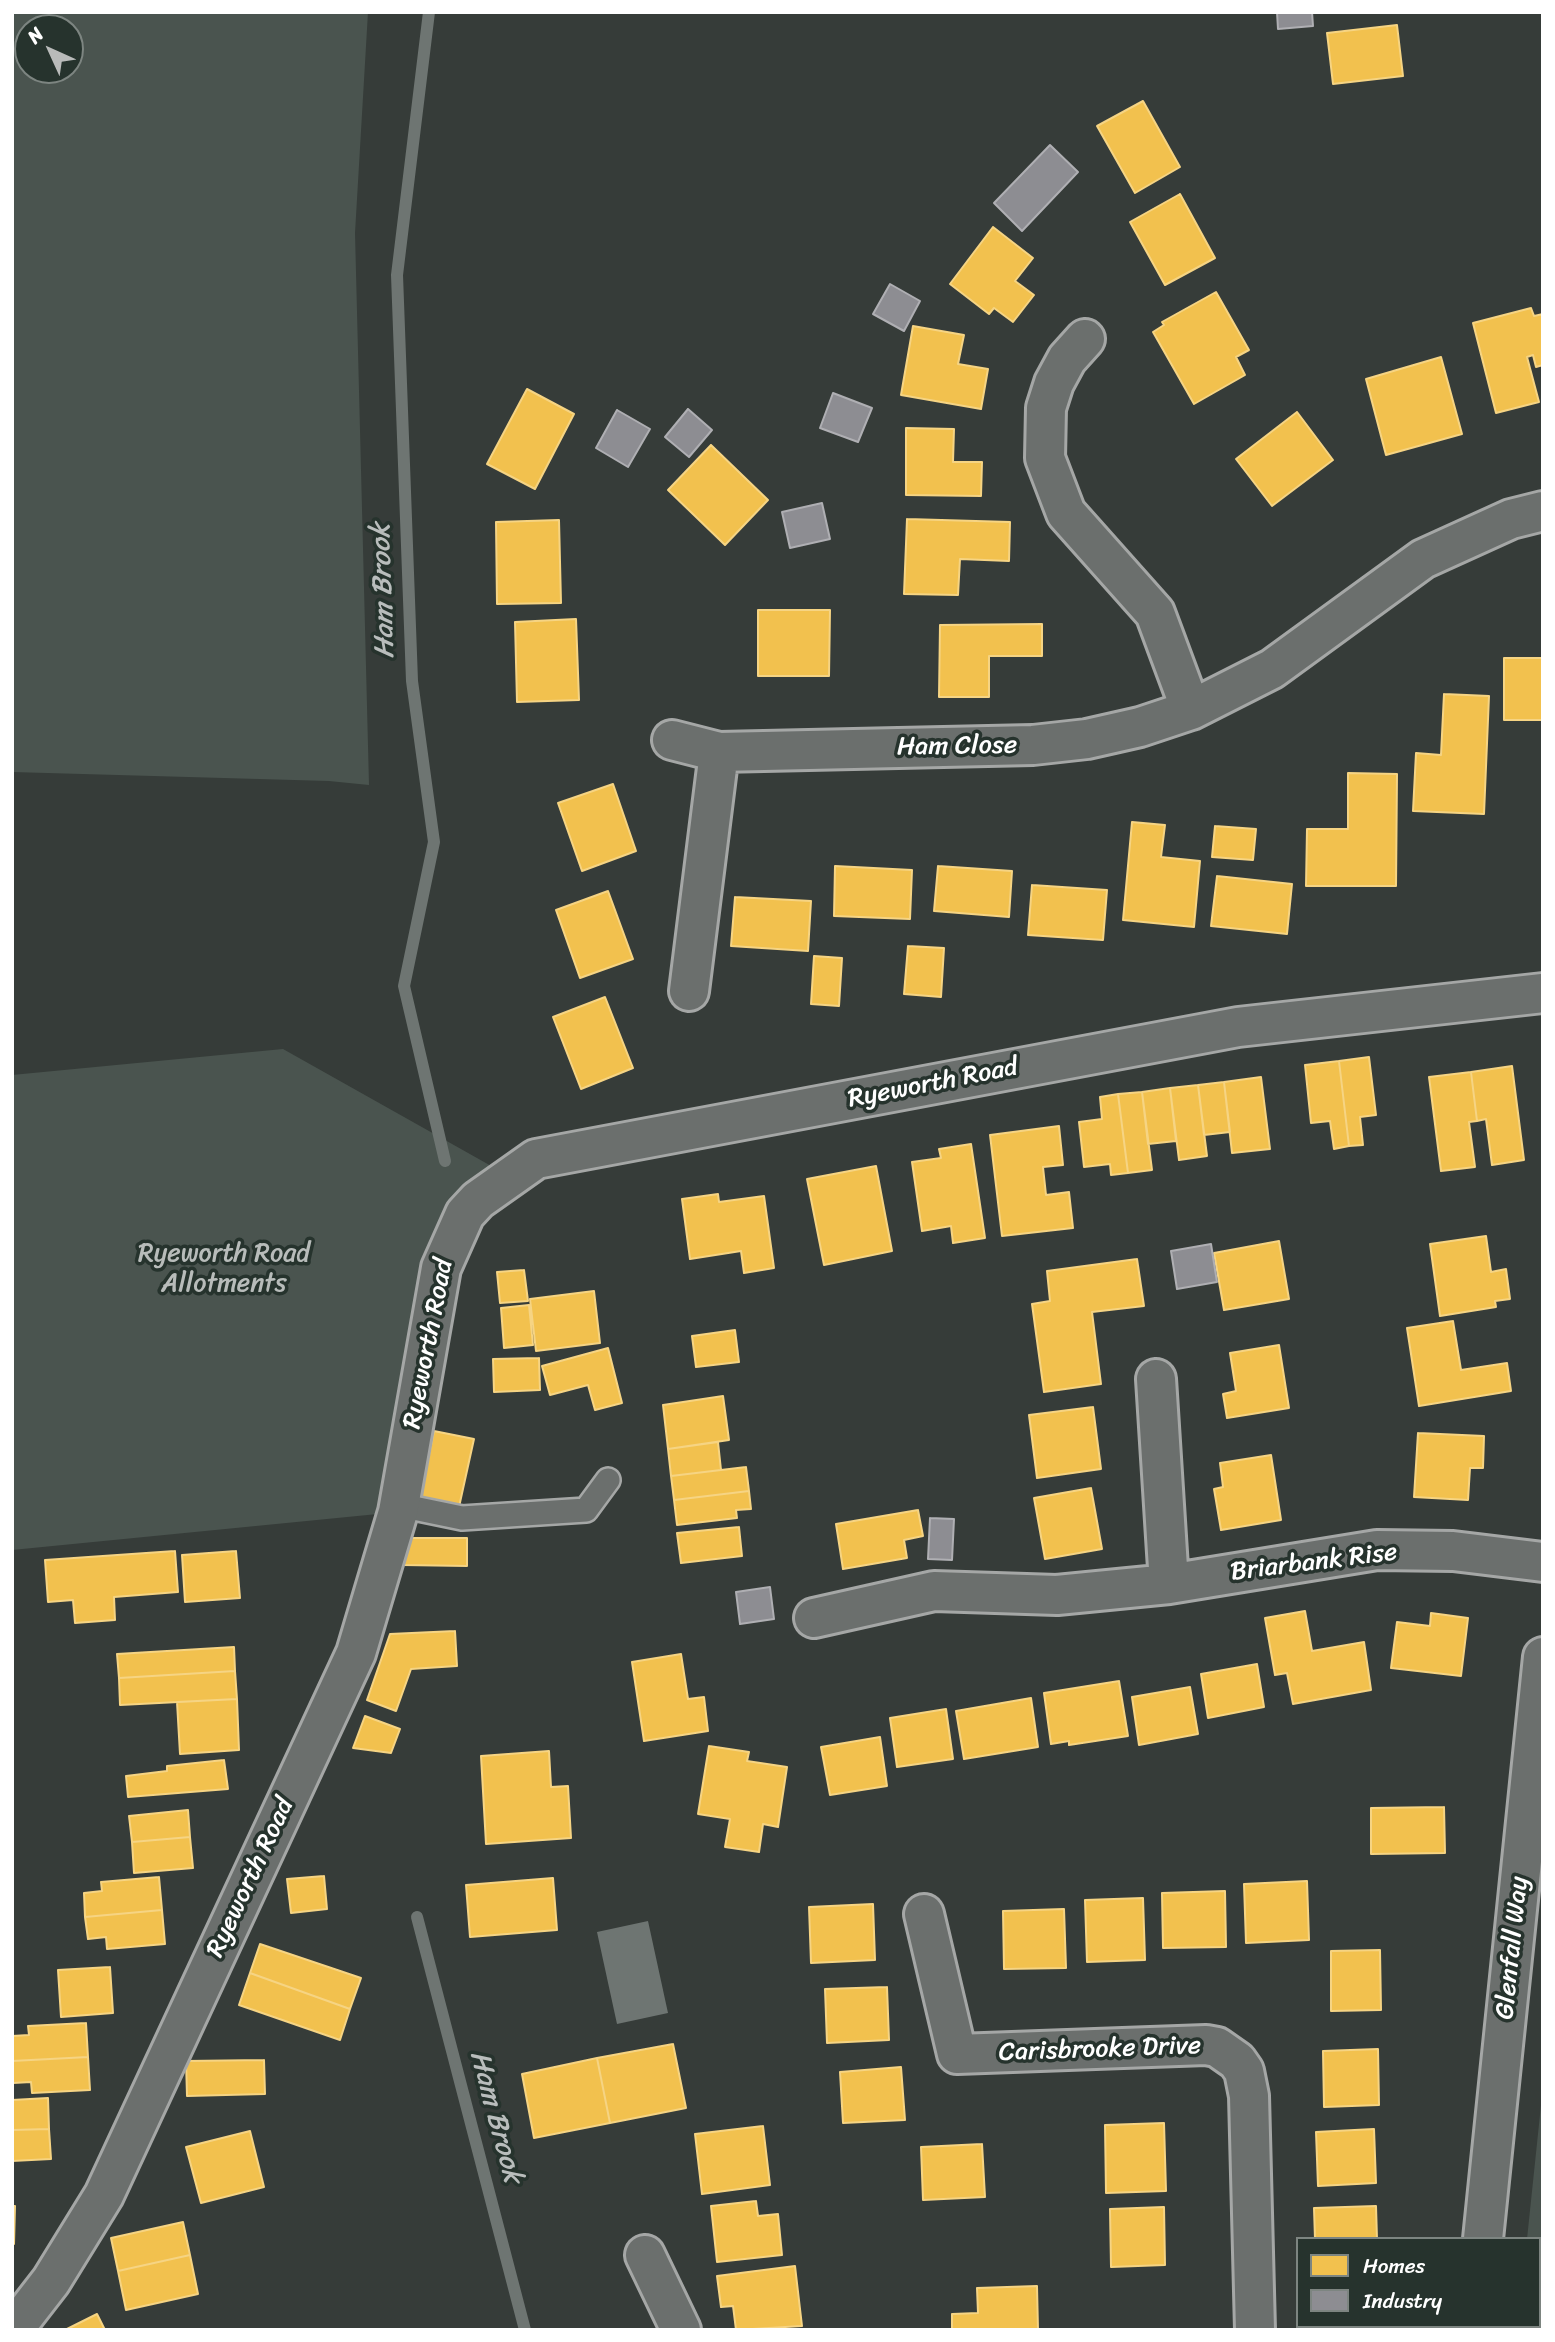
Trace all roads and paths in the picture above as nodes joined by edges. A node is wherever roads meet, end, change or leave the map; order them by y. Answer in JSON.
{"nodes":[{"id":1,"x":1085,"y":340,"type":"dead end"},
{"id":2,"x":1543,"y":511,"type":"edge"},
{"id":3,"x":1191,"y":710,"type":"junction"},
{"id":4,"x":672,"y":740,"type":"dead end"},
{"id":5,"x":719,"y":752,"type":"junction"},
{"id":6,"x":689,"y":991,"type":"dead end"},
{"id":7,"x":1543,"y":993,"type":"edge"},
{"id":8,"x":1156,"y":1378,"type":"dead end"},
{"id":9,"x":608,"y":1480,"type":"dead end"},
{"id":10,"x":399,"y":1505,"type":"junction"},
{"id":11,"x":1543,"y":1562,"type":"edge"},
{"id":12,"x":1169,"y":1584,"type":"junction"},
{"id":13,"x":814,"y":1618,"type":"dead end"},
{"id":14,"x":1543,"y":1657,"type":"edge"},
{"id":15,"x":924,"y":1914,"type":"dead end"},
{"id":16,"x":1483,"y":2237,"type":"edge"},
{"id":17,"x":645,"y":2255,"type":"dead end"},
{"id":18,"x":13,"y":2330,"type":"edge"},
{"id":19,"x":681,"y":2330,"type":"edge"},
{"id":20,"x":1255,"y":2330,"type":"edge"}],
"edges":[{"from":1,"to":3,"type":"street"},
{"from":2,"to":3,"type":"street","name":"Ham Close"},
{"from":3,"to":5,"type":"street","name":"Ham Close"},
{"from":4,"to":5,"type":"street","name":"Ham Close"},
{"from":5,"to":6,"type":"street"},
{"from":7,"to":10,"type":"street","name":"Ryeworth Road"},
{"from":8,"to":12,"type":"street"},
{"from":9,"to":10,"type":"lane"},
{"from":10,"to":18,"type":"street","name":"Ryeworth Road"},
{"from":11,"to":12,"type":"street","name":"Briarbank Rise"},
{"from":12,"to":13,"type":"street","name":"Briarbank Rise"},
{"from":14,"to":16,"type":"street","name":"Glenfall Way"},
{"from":15,"to":20,"type":"street","name":"Carisbrooke Drive"},
{"from":17,"to":19,"type":"street"}]}
